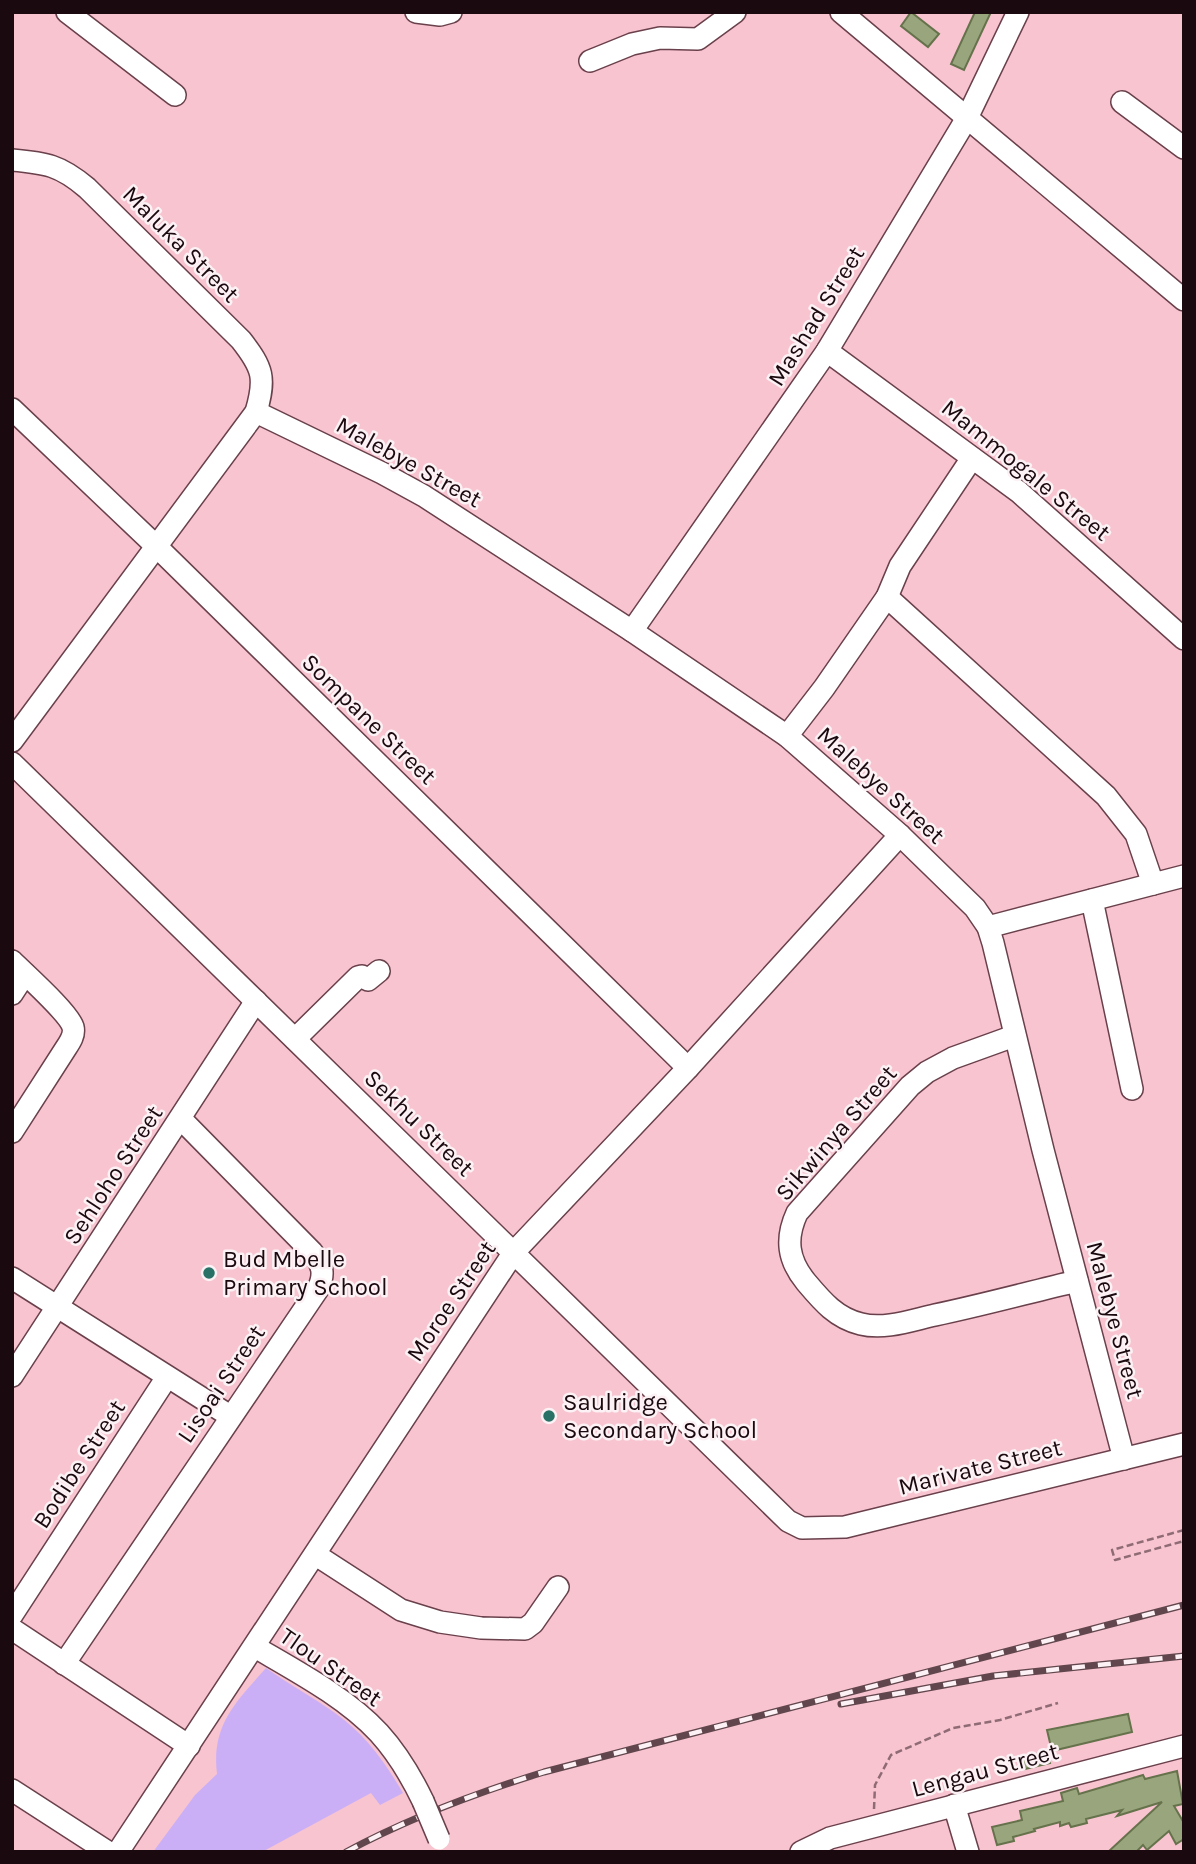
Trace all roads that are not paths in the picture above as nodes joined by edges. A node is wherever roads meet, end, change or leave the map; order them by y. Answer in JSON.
{"nodes":[{"id":1,"x":67,"y":12,"type":"edge"},
{"id":2,"x":416,"y":12,"type":"edge"},
{"id":3,"x":451,"y":12,"type":"edge"},
{"id":4,"x":735,"y":12,"type":"edge"},
{"id":5,"x":841,"y":12,"type":"edge"},
{"id":6,"x":1018,"y":12,"type":"edge"},
{"id":7,"x":590,"y":61,"type":"dead end"},
{"id":8,"x":176,"y":95,"type":"dead end"},
{"id":9,"x":1122,"y":102,"type":"dead end"},
{"id":10,"x":967,"y":118,"type":"junction"},
{"id":11,"x":1184,"y":148,"type":"edge"},
{"id":12,"x":12,"y":160,"type":"edge"},
{"id":13,"x":1184,"y":300,"type":"edge"},
{"id":14,"x":827,"y":351,"type":"junction"},
{"id":15,"x":12,"y":409,"type":"edge"},
{"id":16,"x":256,"y":412,"type":"junction"},
{"id":17,"x":972,"y":458,"type":"junction"},
{"id":18,"x":156,"y":547,"type":"junction"},
{"id":19,"x":887,"y":597,"type":"junction"},
{"id":20,"x":632,"y":631,"type":"junction"},
{"id":21,"x":1184,"y":639,"type":"edge"},
{"id":22,"x":787,"y":736,"type":"junction"},
{"id":23,"x":12,"y":741,"type":"edge"},
{"id":24,"x":12,"y":763,"type":"edge"},
{"id":25,"x":900,"y":835,"type":"junction"},
{"id":26,"x":1184,"y":877,"type":"edge"},
{"id":27,"x":1153,"y":884,"type":"junction"},
{"id":28,"x":1092,"y":900,"type":"junction"},
{"id":29,"x":988,"y":927,"type":"junction"},
{"id":30,"x":19,"y":968,"type":"edge"},
{"id":31,"x":379,"y":971,"type":"dead end"},
{"id":32,"x":12,"y":994,"type":"edge"},
{"id":33,"x":256,"y":1001,"type":"junction"},
{"id":34,"x":1014,"y":1037,"type":"junction"},
{"id":35,"x":295,"y":1039,"type":"junction"},
{"id":36,"x":688,"y":1068,"type":"junction"},
{"id":37,"x":1132,"y":1089,"type":"dead end"},
{"id":38,"x":181,"y":1119,"type":"junction"},
{"id":39,"x":12,"y":1132,"type":"edge"},
{"id":40,"x":514,"y":1252,"type":"junction"},
{"id":41,"x":12,"y":1278,"type":"edge"},
{"id":42,"x":1077,"y":1280,"type":"junction"},
{"id":43,"x":57,"y":1307,"type":"junction"},
{"id":44,"x":12,"y":1376,"type":"edge"},
{"id":45,"x":167,"y":1377,"type":"junction"},
{"id":46,"x":230,"y":1416,"type":"junction"},
{"id":47,"x":1184,"y":1444,"type":"edge"},
{"id":48,"x":1124,"y":1459,"type":"junction"},
{"id":49,"x":788,"y":1521,"type":"joint"},
{"id":50,"x":316,"y":1555,"type":"junction"},
{"id":51,"x":558,"y":1587,"type":"dead end"},
{"id":52,"x":12,"y":1615,"type":"edge"},
{"id":53,"x":12,"y":1629,"type":"edge"},
{"id":54,"x":255,"y":1647,"type":"junction"},
{"id":55,"x":64,"y":1664,"type":"junction"},
{"id":56,"x":189,"y":1746,"type":"junction"},
{"id":57,"x":1184,"y":1746,"type":"edge"},
{"id":58,"x":12,"y":1790,"type":"edge"},
{"id":59,"x":954,"y":1805,"type":"junction"},
{"id":60,"x":442,"y":1846,"type":"edge"},
{"id":61,"x":108,"y":1852,"type":"edge"},
{"id":62,"x":118,"y":1852,"type":"edge"},
{"id":63,"x":801,"y":1852,"type":"edge"},
{"id":64,"x":968,"y":1852,"type":"edge"}],
"edges":[{"from":1,"to":8,"type":"street"},
{"from":2,"to":3,"type":"street"},
{"from":4,"to":7,"type":"street"},
{"from":5,"to":10,"type":"street"},
{"from":6,"to":10,"type":"street","name":"Mashad Street"},
{"from":9,"to":11,"type":"street"},
{"from":10,"to":13,"type":"street"},
{"from":10,"to":14,"type":"street","name":"Mashad Street"},
{"from":12,"to":16,"type":"street","name":"Maluka Street"},
{"from":14,"to":17,"type":"street","name":"Mammogale Street"},
{"from":14,"to":20,"type":"street","name":"Mashad Street"},
{"from":15,"to":18,"type":"street","name":"Sompane Street"},
{"from":16,"to":18,"type":"street"},
{"from":16,"to":20,"type":"street","name":"Malebye Street"},
{"from":17,"to":19,"type":"street"},
{"from":17,"to":21,"type":"street","name":"Mammogale Street"},
{"from":18,"to":23,"type":"street"},
{"from":18,"to":36,"type":"street","name":"Sompane Street"},
{"from":19,"to":22,"type":"street"},
{"from":19,"to":27,"type":"street"},
{"from":20,"to":22,"type":"street","name":"Malebye Street"},
{"from":22,"to":25,"type":"street","name":"Malebye Street"},
{"from":24,"to":33,"type":"street","name":"Sekhu Street"},
{"from":25,"to":29,"type":"street","name":"Malebye Street"},
{"from":25,"to":36,"type":"street","name":"Moroe Street"},
{"from":26,"to":27,"type":"street"},
{"from":27,"to":28,"type":"street"},
{"from":28,"to":29,"type":"street"},
{"from":28,"to":37,"type":"street"},
{"from":29,"to":34,"type":"street","name":"Malebye Street"},
{"from":30,"to":32,"type":"street"},
{"from":30,"to":39,"type":"street"},
{"from":31,"to":35,"type":"street"},
{"from":33,"to":35,"type":"street","name":"Sekhu Street"},
{"from":33,"to":38,"type":"street","name":"Sehloho Street"},
{"from":34,"to":42,"type":"street","name":"Malebye Street"},
{"from":34,"to":42,"type":"street","name":"Sikwinya Street"},
{"from":35,"to":40,"type":"street","name":"Sekhu Street"},
{"from":36,"to":40,"type":"street","name":"Moroe Street"},
{"from":38,"to":43,"type":"street","name":"Sehloho Street"},
{"from":38,"to":46,"type":"street","name":"Lisoai Street"},
{"from":40,"to":49,"type":"street","name":"Sekhu Street"},
{"from":40,"to":50,"type":"street","name":"Moroe Street"},
{"from":41,"to":43,"type":"street"},
{"from":42,"to":48,"type":"street","name":"Malebye Street"},
{"from":43,"to":44,"type":"street","name":"Sehloho Street"},
{"from":43,"to":45,"type":"street"},
{"from":45,"to":46,"type":"street"},
{"from":45,"to":52,"type":"street","name":"Bodibe Street"},
{"from":46,"to":55,"type":"street","name":"Lisoai Street"},
{"from":47,"to":48,"type":"street","name":"Marivate Street"},
{"from":48,"to":49,"type":"street","name":"Marivate Street"},
{"from":50,"to":51,"type":"street"},
{"from":50,"to":54,"type":"street","name":"Moroe Street"},
{"from":53,"to":55,"type":"street"},
{"from":54,"to":56,"type":"street","name":"Moroe Street"},
{"from":54,"to":60,"type":"street","name":"Tlou Street","bridge":true},
{"from":55,"to":56,"type":"street"},
{"from":56,"to":62,"type":"street","name":"Moroe Street"},
{"from":57,"to":59,"type":"street","name":"Lengau Street"},
{"from":58,"to":61,"type":"street"},
{"from":59,"to":63,"type":"street","name":"Lengau Street"},
{"from":59,"to":64,"type":"street"}]}
